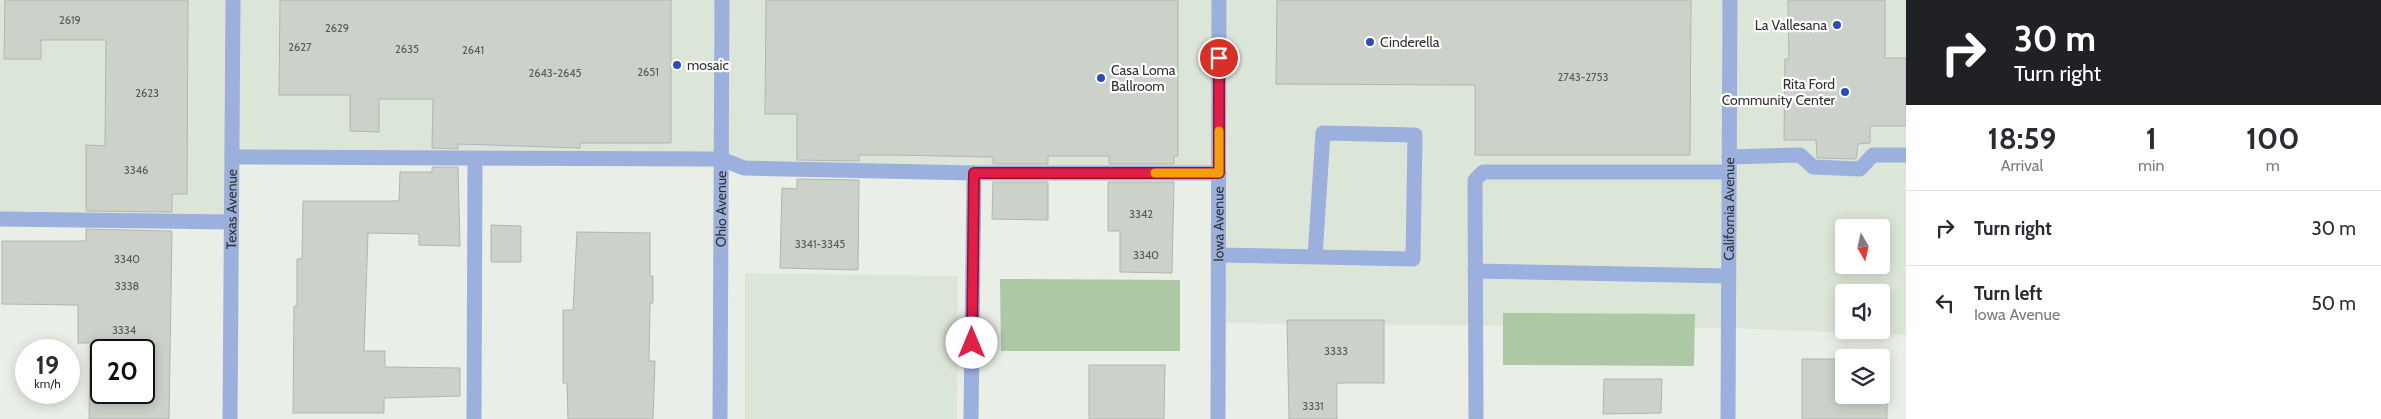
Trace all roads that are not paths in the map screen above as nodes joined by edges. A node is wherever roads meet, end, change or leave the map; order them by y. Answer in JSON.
{"nodes":[{"id":1,"x":233,"y":0,"type":"edge"},
{"id":2,"x":722,"y":0,"type":"edge"},
{"id":3,"x":1219,"y":0,"type":"edge"},
{"id":4,"x":1730,"y":0,"type":"edge"},
{"id":5,"x":1800,"y":155,"type":"junction"},
{"id":6,"x":1817,"y":155,"type":"dead end"},
{"id":7,"x":1906,"y":155,"type":"edge"},
{"id":8,"x":232,"y":157,"type":"junction"},
{"id":9,"x":1729,"y":157,"type":"junction"},
{"id":10,"x":475,"y":158,"type":"junction"},
{"id":11,"x":721,"y":159,"type":"junction"},
{"id":12,"x":1729,"y":172,"type":"junction"},
{"id":13,"x":974,"y":173,"type":"junction"},
{"id":14,"x":1219,"y":173,"type":"junction"},
{"id":15,"x":0,"y":219,"type":"edge"},
{"id":16,"x":231,"y":222,"type":"junction"},
{"id":17,"x":1218,"y":254,"type":"junction"},
{"id":18,"x":1315,"y":257,"type":"junction"},
{"id":19,"x":1476,"y":271,"type":"junction"},
{"id":20,"x":1728,"y":276,"type":"junction"},
{"id":21,"x":230,"y":419,"type":"edge"},
{"id":22,"x":474,"y":419,"type":"edge"},
{"id":23,"x":720,"y":419,"type":"edge"},
{"id":24,"x":971,"y":419,"type":"edge"},
{"id":25,"x":1218,"y":419,"type":"edge"},
{"id":26,"x":1476,"y":419,"type":"edge"},
{"id":27,"x":1728,"y":419,"type":"edge"}],
"edges":[{"from":1,"to":8,"type":"street","name":"Texas Avenue"},
{"from":2,"to":11,"type":"street","name":"Ohio Avenue"},
{"from":3,"to":14,"type":"street","name":"Iowa Avenue"},
{"from":4,"to":9,"type":"street","name":"California Avenue"},
{"from":5,"to":6,"type":"street"},
{"from":5,"to":7,"type":"street"},
{"from":5,"to":9,"type":"street"},
{"from":8,"to":10,"type":"street"},
{"from":8,"to":16,"type":"street","name":"Texas Avenue"},
{"from":9,"to":12,"type":"street","name":"California Avenue"},
{"from":10,"to":11,"type":"street"},
{"from":10,"to":22,"type":"street"},
{"from":11,"to":13,"type":"street"},
{"from":11,"to":23,"type":"street","name":"Ohio Avenue"},
{"from":12,"to":19,"type":"street"},
{"from":12,"to":20,"type":"street","name":"California Avenue"},
{"from":13,"to":14,"type":"street"},
{"from":13,"to":24,"type":"street"},
{"from":14,"to":17,"type":"street","name":"Iowa Avenue"},
{"from":15,"to":16,"type":"street"},
{"from":16,"to":21,"type":"street","name":"Texas Avenue"},
{"from":17,"to":18,"type":"street"},
{"from":17,"to":25,"type":"street","name":"Iowa Avenue"},
{"from":18,"to":18,"type":"street"},
{"from":19,"to":20,"type":"street"},
{"from":19,"to":26,"type":"street"},
{"from":20,"to":27,"type":"street","name":"California Avenue"}]}
